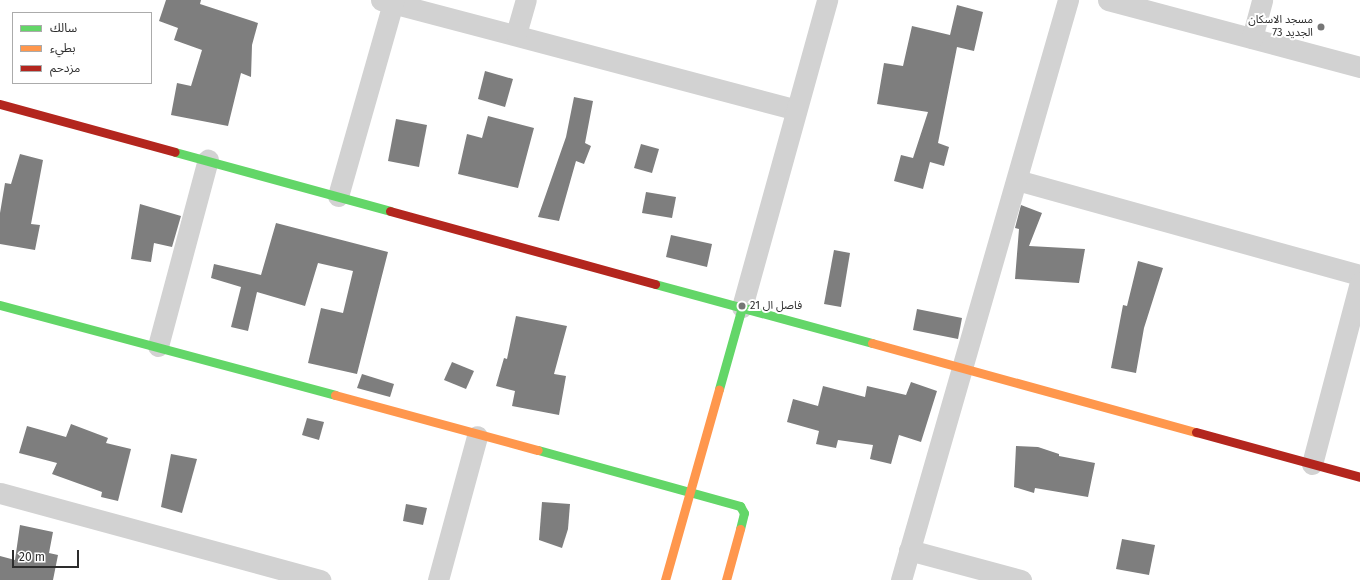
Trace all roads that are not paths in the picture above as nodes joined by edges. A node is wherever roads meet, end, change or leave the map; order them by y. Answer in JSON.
{"nodes":[{"id":1,"x":526,"y":0,"type":"edge"},
{"id":2,"x":827,"y":0,"type":"edge"},
{"id":3,"x":1068,"y":0,"type":"edge"},
{"id":4,"x":1108,"y":0,"type":"edge"},
{"id":5,"x":1262,"y":0,"type":"edge"},
{"id":6,"x":387,"y":2,"type":"edge"},
{"id":7,"x":516,"y":34,"type":"junction"},
{"id":8,"x":1252,"y":38,"type":"junction"},
{"id":9,"x":1360,"y":67,"type":"edge"},
{"id":10,"x":0,"y":104,"type":"edge"},
{"id":11,"x":796,"y":110,"type":"junction"},
{"id":12,"x":208,"y":160,"type":"junction"},
{"id":13,"x":1017,"y":180,"type":"junction"},
{"id":14,"x":338,"y":196,"type":"junction"},
{"id":15,"x":1360,"y":275,"type":"edge"},
{"id":16,"x":1360,"y":282,"type":"edge"},
{"id":17,"x":0,"y":305,"type":"edge"},
{"id":18,"x":742,"y":307,"type":"junction"},
{"id":19,"x":158,"y":346,"type":"junction"},
{"id":20,"x":961,"y":368,"type":"junction"},
{"id":21,"x":477,"y":436,"type":"junction"},
{"id":22,"x":1312,"y":464,"type":"junction"},
{"id":23,"x":1360,"y":478,"type":"edge"},
{"id":24,"x":689,"y":492,"type":"junction"},
{"id":25,"x":0,"y":493,"type":"edge"},
{"id":26,"x":909,"y":550,"type":"junction"},
{"id":27,"x":320,"y":580,"type":"edge"},
{"id":28,"x":438,"y":580,"type":"edge"},
{"id":29,"x":665,"y":580,"type":"edge"},
{"id":30,"x":726,"y":580,"type":"edge"},
{"id":31,"x":901,"y":580,"type":"edge"},
{"id":32,"x":1021,"y":580,"type":"edge"}],
"edges":[{"from":1,"to":7,"type":"street"},
{"from":2,"to":11,"type":"street"},
{"from":3,"to":13,"type":"street"},
{"from":4,"to":8,"type":"street"},
{"from":5,"to":8,"type":"street"},
{"from":6,"to":7,"type":"street"},
{"from":6,"to":14,"type":"street"},
{"from":7,"to":11,"type":"street"},
{"from":8,"to":9,"type":"street"},
{"from":10,"to":12,"type":"street"},
{"from":11,"to":18,"type":"street"},
{"from":12,"to":14,"type":"street"},
{"from":12,"to":19,"type":"street"},
{"from":13,"to":15,"type":"street"},
{"from":13,"to":20,"type":"street"},
{"from":14,"to":18,"type":"street"},
{"from":16,"to":22,"type":"street"},
{"from":17,"to":19,"type":"street"},
{"from":18,"to":20,"type":"street"},
{"from":18,"to":24,"type":"street"},
{"from":19,"to":21,"type":"street"},
{"from":20,"to":22,"type":"street"},
{"from":20,"to":26,"type":"street"},
{"from":21,"to":24,"type":"street"},
{"from":21,"to":28,"type":"street"},
{"from":22,"to":23,"type":"street"},
{"from":24,"to":29,"type":"street"},
{"from":24,"to":30,"type":"street"},
{"from":25,"to":27,"type":"street"},
{"from":26,"to":31,"type":"street"},
{"from":26,"to":32,"type":"street"}]}
